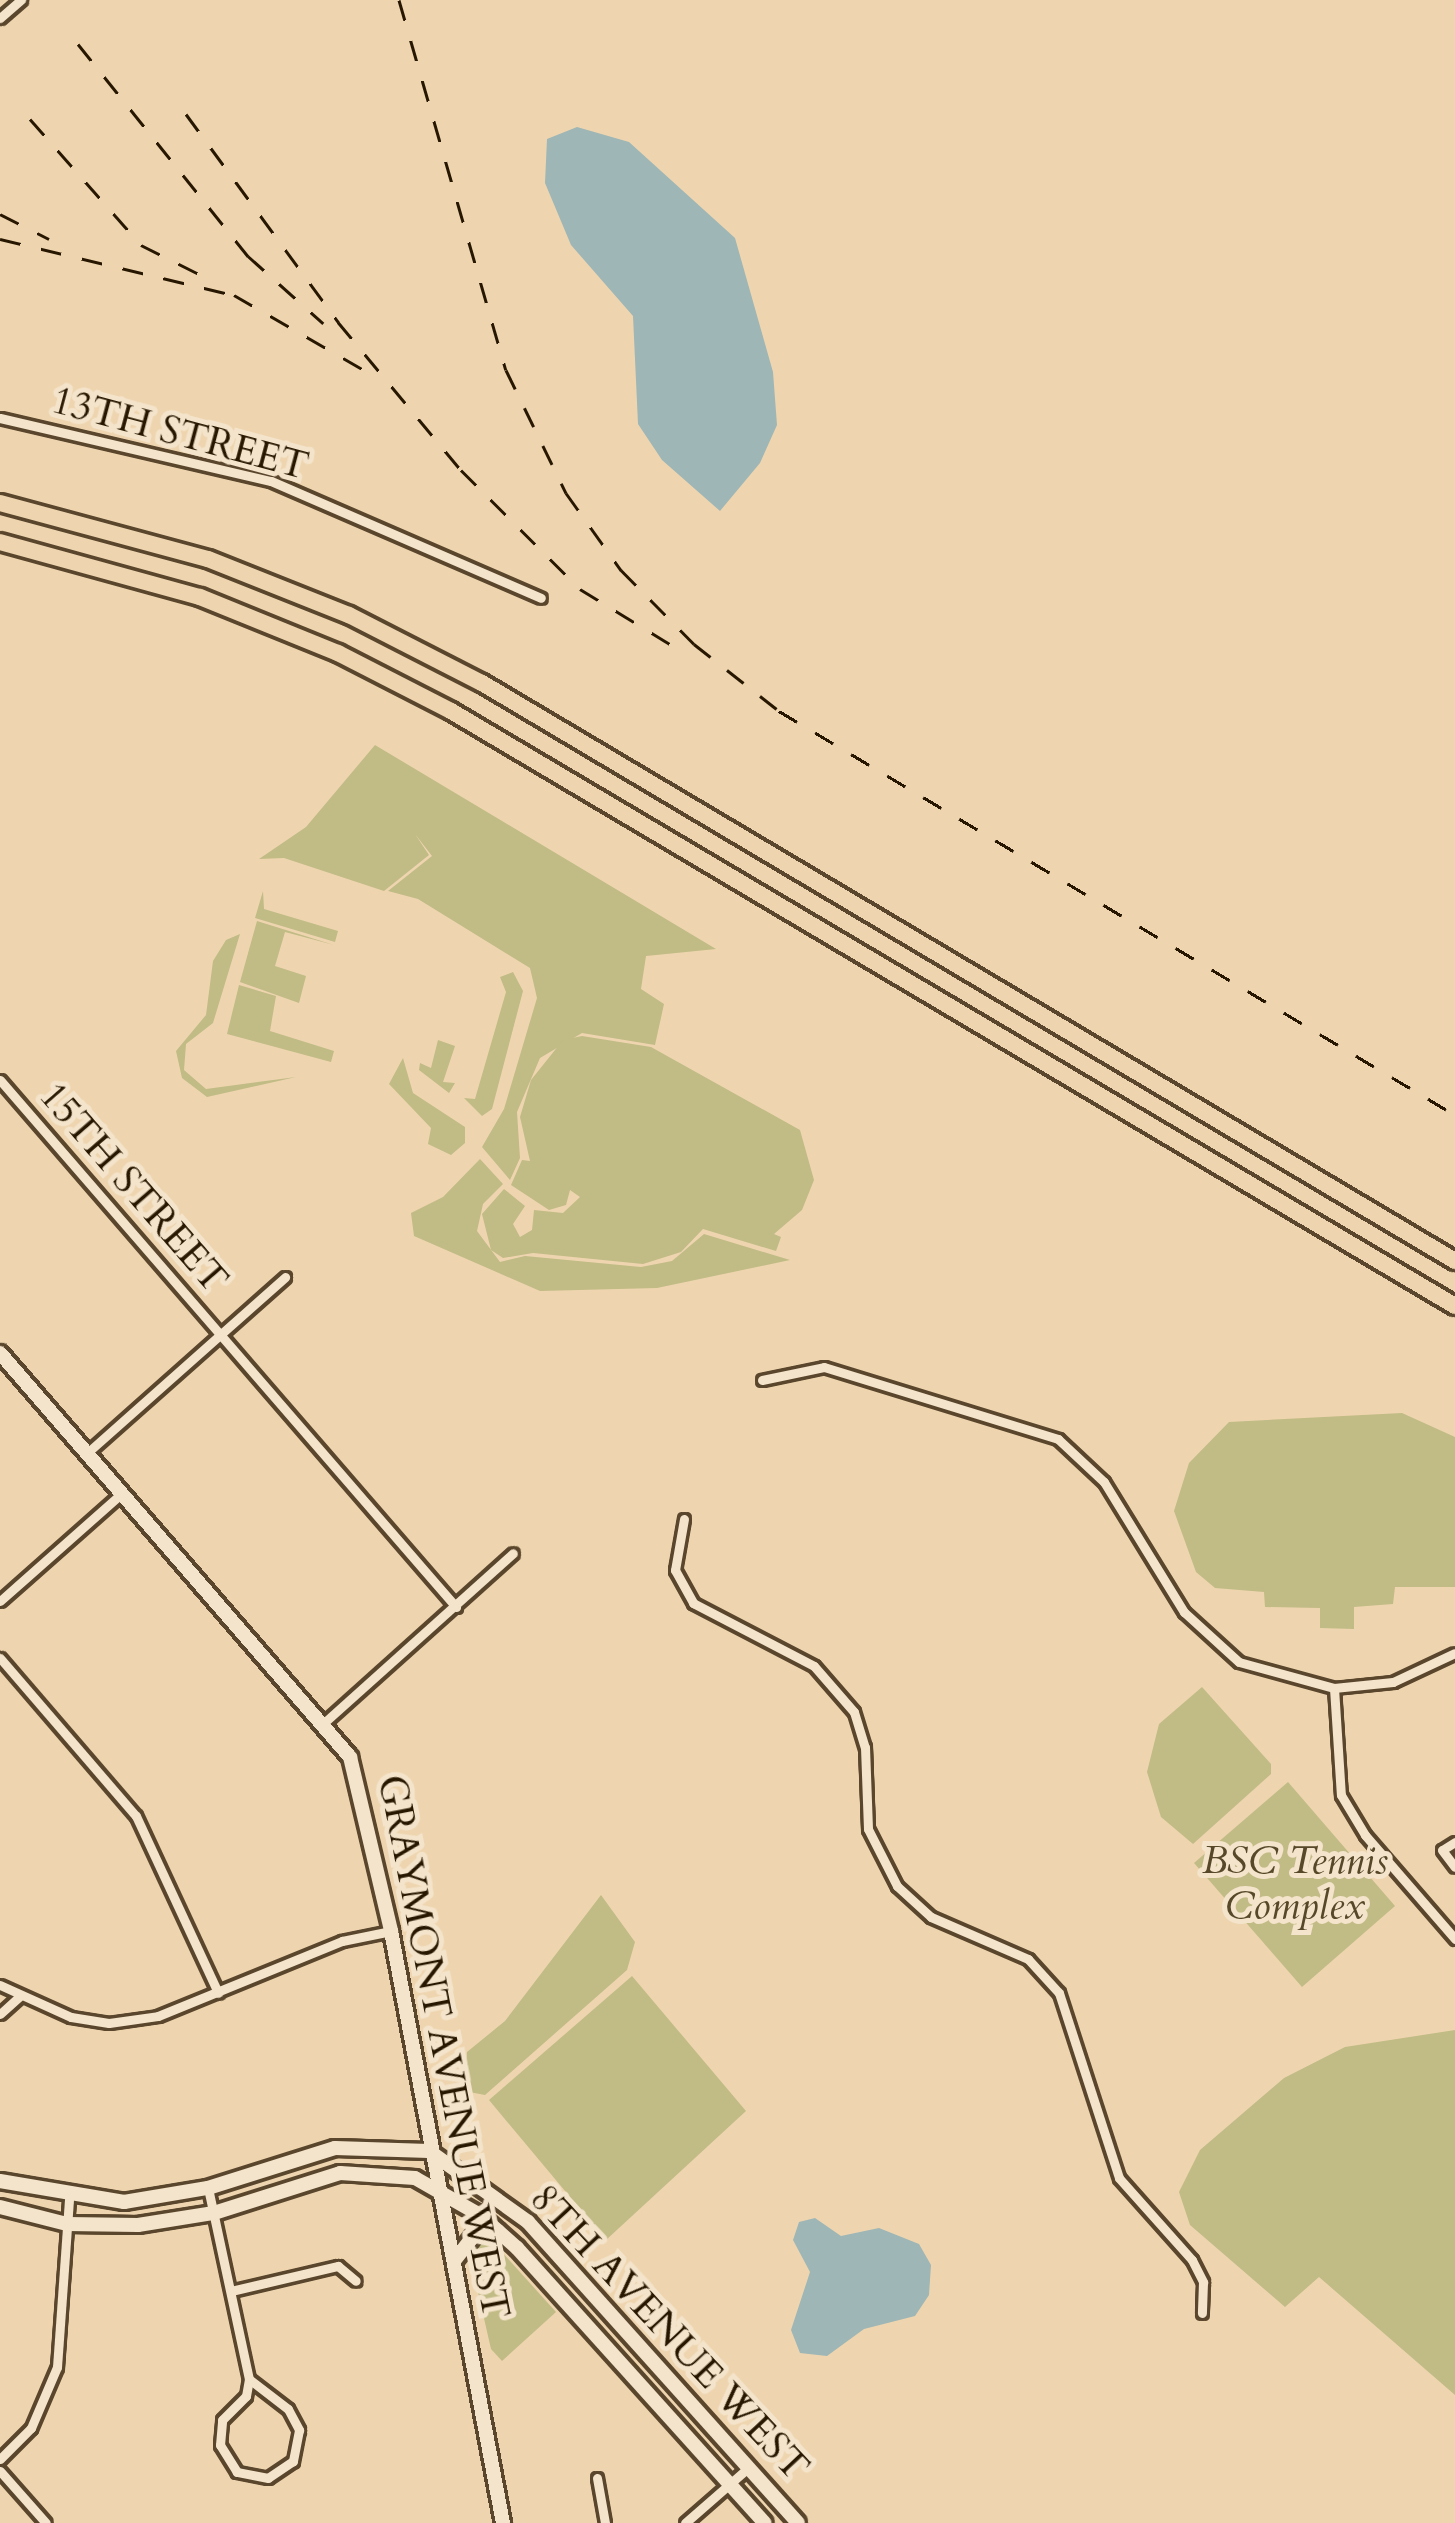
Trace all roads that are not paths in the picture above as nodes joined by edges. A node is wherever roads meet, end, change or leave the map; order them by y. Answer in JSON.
{"nodes":[{"id":1,"x":21,"y":0,"type":"edge"},
{"id":2,"x":2,"y":10,"type":"edge"},
{"id":3,"x":0,"y":418,"type":"edge"},
{"id":4,"x":0,"y":503,"type":"edge"},
{"id":5,"x":0,"y":542,"type":"edge"},
{"id":6,"x":541,"y":598,"type":"dead end"},
{"id":7,"x":0,"y":1080,"type":"edge"},
{"id":8,"x":1455,"y":1261,"type":"edge"},
{"id":9,"x":285,"y":1277,"type":"dead end"},
{"id":10,"x":1455,"y":1306,"type":"edge"},
{"id":11,"x":220,"y":1335,"type":"junction"},
{"id":12,"x":0,"y":1353,"type":"edge"},
{"id":13,"x":762,"y":1380,"type":"dead end"},
{"id":14,"x":86,"y":1454,"type":"junction"},
{"id":15,"x":121,"y":1494,"type":"junction"},
{"id":16,"x":684,"y":1520,"type":"dead end"},
{"id":17,"x":513,"y":1553,"type":"dead end"},
{"id":18,"x":0,"y":1601,"type":"edge"},
{"id":19,"x":456,"y":1607,"type":"junction"},
{"id":20,"x":1455,"y":1654,"type":"edge"},
{"id":21,"x":0,"y":1658,"type":"edge"},
{"id":22,"x":1334,"y":1688,"type":"junction"},
{"id":23,"x":326,"y":1721,"type":"junction"},
{"id":24,"x":1455,"y":1842,"type":"edge"},
{"id":25,"x":1455,"y":1867,"type":"edge"},
{"id":26,"x":391,"y":1930,"type":"junction"},
{"id":27,"x":1455,"y":1939,"type":"edge"},
{"id":28,"x":0,"y":1985,"type":"edge"},
{"id":29,"x":218,"y":1993,"type":"junction"},
{"id":30,"x":20,"y":1996,"type":"junction"},
{"id":31,"x":0,"y":2014,"type":"edge"},
{"id":32,"x":429,"y":2151,"type":"junction"},
{"id":33,"x":0,"y":2181,"type":"edge"},
{"id":34,"x":208,"y":2188,"type":"junction"},
{"id":35,"x":440,"y":2189,"type":"junction"},
{"id":36,"x":70,"y":2198,"type":"junction"},
{"id":37,"x":0,"y":2207,"type":"edge"},
{"id":38,"x":214,"y":2213,"type":"junction"},
{"id":39,"x":67,"y":2224,"type":"junction"},
{"id":40,"x":498,"y":2231,"type":"junction"},
{"id":41,"x":454,"y":2261,"type":"junction"},
{"id":42,"x":356,"y":2281,"type":"dead end"},
{"id":43,"x":231,"y":2290,"type":"junction"},
{"id":44,"x":1202,"y":2313,"type":"dead end"},
{"id":45,"x":249,"y":2379,"type":"junction"},
{"id":46,"x":0,"y":2459,"type":"edge"},
{"id":47,"x":748,"y":2468,"type":"junction"},
{"id":48,"x":0,"y":2471,"type":"edge"},
{"id":49,"x":597,"y":2478,"type":"dead end"},
{"id":50,"x":730,"y":2484,"type":"junction"},
{"id":51,"x":46,"y":2523,"type":"edge"},
{"id":52,"x":503,"y":2523,"type":"edge"},
{"id":53,"x":604,"y":2523,"type":"edge"},
{"id":54,"x":685,"y":2523,"type":"edge"},
{"id":55,"x":765,"y":2523,"type":"edge"},
{"id":56,"x":799,"y":2523,"type":"edge"}],
"edges":[{"from":1,"to":2,"type":"street"},
{"from":3,"to":6,"type":"street","name":"13TH STREET"},
{"from":4,"to":8,"type":"highway"},
{"from":5,"to":10,"type":"highway"},
{"from":7,"to":11,"type":"street","name":"15TH STREET"},
{"from":9,"to":11,"type":"street"},
{"from":11,"to":14,"type":"street"},
{"from":11,"to":19,"type":"street","name":"15TH STREET"},
{"from":12,"to":14,"type":"main road","name":"GRAYMONT AVENUE WEST"},
{"from":13,"to":22,"type":"street"},
{"from":14,"to":15,"type":"main road","name":"GRAYMONT AVENUE WEST"},
{"from":15,"to":18,"type":"street"},
{"from":15,"to":23,"type":"main road","name":"GRAYMONT AVENUE WEST"},
{"from":16,"to":44,"type":"street"},
{"from":17,"to":19,"type":"street"},
{"from":19,"to":23,"type":"street"},
{"from":20,"to":22,"type":"street"},
{"from":21,"to":29,"type":"street"},
{"from":22,"to":27,"type":"street"},
{"from":23,"to":26,"type":"main road","name":"GRAYMONT AVENUE WEST"},
{"from":24,"to":25,"type":"street"},
{"from":26,"to":29,"type":"street"},
{"from":26,"to":32,"type":"main road","name":"GRAYMONT AVENUE WEST"},
{"from":28,"to":30,"type":"street"},
{"from":29,"to":30,"type":"street"},
{"from":30,"to":31,"type":"street"},
{"from":32,"to":34,"type":"main road"},
{"from":32,"to":35,"type":"main road","name":"GRAYMONT AVENUE WEST"},
{"from":32,"to":47,"type":"main road","name":"8TH AVENUE WEST"},
{"from":33,"to":36,"type":"main road"},
{"from":34,"to":36,"type":"main road"},
{"from":34,"to":38,"type":"street"},
{"from":35,"to":38,"type":"main road"},
{"from":35,"to":40,"type":"main road","name":"8TH AVENUE WEST"},
{"from":35,"to":41,"type":"main road","name":"GRAYMONT AVENUE WEST"},
{"from":36,"to":39,"type":"street"},
{"from":37,"to":39,"type":"main road"},
{"from":38,"to":39,"type":"main road"},
{"from":38,"to":43,"type":"street"},
{"from":39,"to":46,"type":"street"},
{"from":40,"to":41,"type":"main road"},
{"from":40,"to":50,"type":"main road","name":"8TH AVENUE WEST"},
{"from":41,"to":52,"type":"main road","name":"GRAYMONT AVENUE WEST"},
{"from":42,"to":43,"type":"street"},
{"from":43,"to":45,"type":"street"},
{"from":45,"to":45,"type":"street"},
{"from":47,"to":50,"type":"street"},
{"from":47,"to":56,"type":"main road","name":"8TH AVENUE WEST"},
{"from":48,"to":51,"type":"street"},
{"from":49,"to":53,"type":"street"},
{"from":50,"to":54,"type":"street"},
{"from":50,"to":55,"type":"main road","name":"8TH AVENUE WEST"}]}
